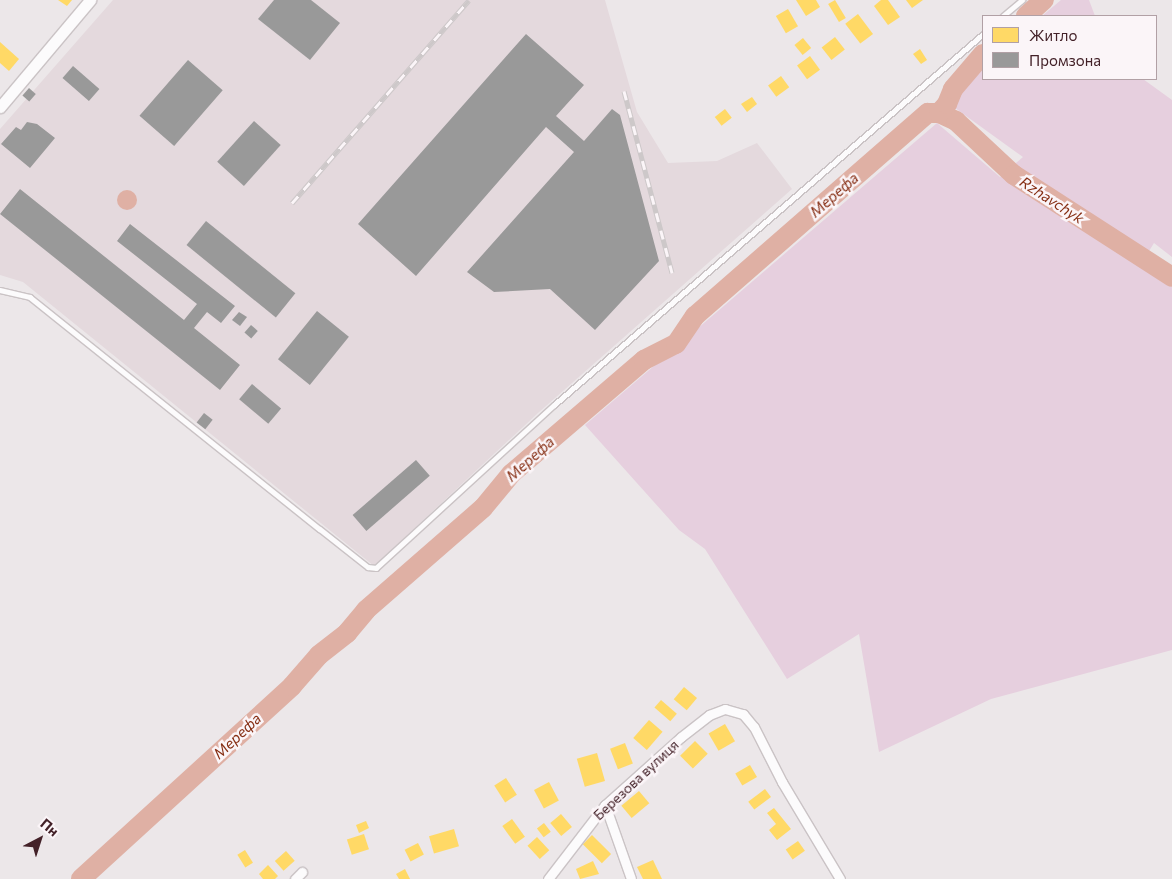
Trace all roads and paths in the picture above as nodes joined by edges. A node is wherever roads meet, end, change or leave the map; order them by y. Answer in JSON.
{"nodes":[{"id":1,"x":90,"y":0,"type":"edge"},
{"id":2,"x":1022,"y":0,"type":"edge"},
{"id":3,"x":1004,"y":15,"type":"edge"},
{"id":4,"x":982,"y":35,"type":"edge"},
{"id":5,"x":1,"y":105,"type":"edge"},
{"id":6,"x":0,"y":290,"type":"edge"},
{"id":7,"x":605,"y":805,"type":"junction"},
{"id":8,"x":302,"y":872,"type":"dead end"},
{"id":9,"x":294,"y":879,"type":"edge"},
{"id":10,"x":548,"y":879,"type":"edge"},
{"id":11,"x":631,"y":879,"type":"edge"},
{"id":12,"x":840,"y":879,"type":"edge"}],
"edges":[{"from":1,"to":5,"type":"street"},
{"from":2,"to":3,"type":"lane"},
{"from":4,"to":6,"type":"lane"},
{"from":7,"to":10,"type":"street","name":"Березова вулиця"},
{"from":7,"to":11,"type":"street"},
{"from":7,"to":12,"type":"street","name":"Березова вулиця"},
{"from":8,"to":9,"type":"street"}]}
